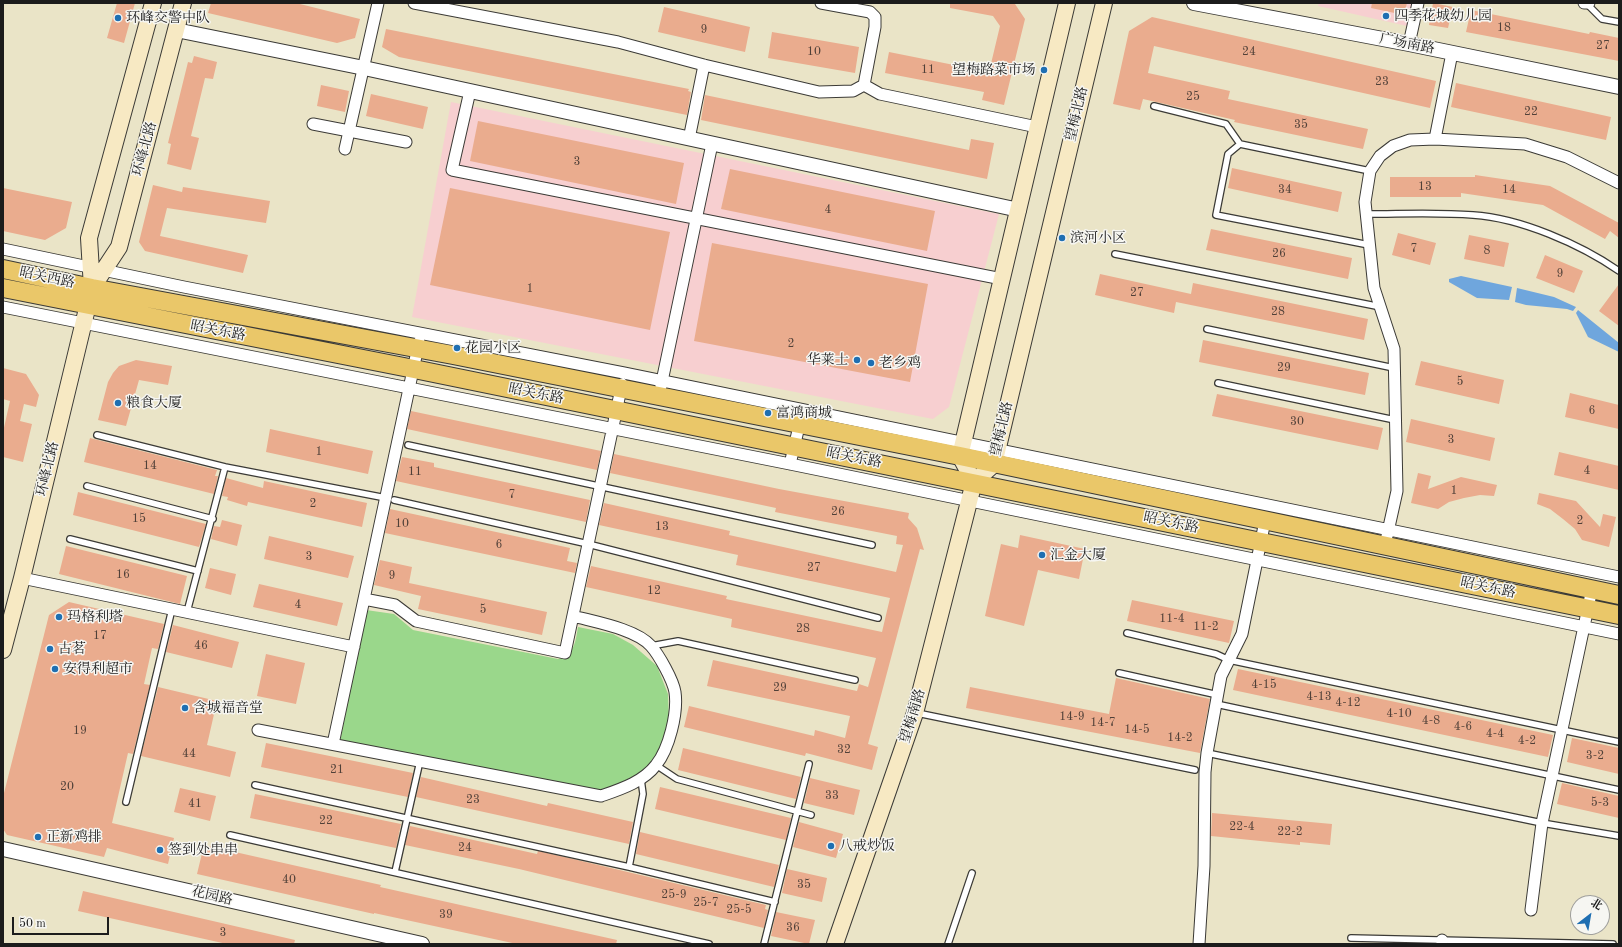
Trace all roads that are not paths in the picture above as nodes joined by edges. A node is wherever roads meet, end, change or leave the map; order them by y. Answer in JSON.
{"nodes":[{"id":1,"x":153,"y":3,"type":"edge"},
{"id":2,"x":183,"y":3,"type":"edge"},
{"id":3,"x":378,"y":3,"type":"edge"},
{"id":4,"x":414,"y":3,"type":"edge"},
{"id":5,"x":821,"y":3,"type":"edge"},
{"id":6,"x":1067,"y":3,"type":"edge"},
{"id":7,"x":1104,"y":3,"type":"edge"},
{"id":8,"x":1194,"y":3,"type":"edge"},
{"id":9,"x":1418,"y":3,"type":"edge"},
{"id":10,"x":1586,"y":3,"type":"edge"},
{"id":11,"x":1619,"y":22,"type":"edge"},
{"id":12,"x":176,"y":30,"type":"junction"},
{"id":13,"x":1408,"y":44,"type":"junction"},
{"id":14,"x":1452,"y":53,"type":"junction"},
{"id":15,"x":704,"y":65,"type":"junction"},
{"id":16,"x":364,"y":68,"type":"junction"},
{"id":17,"x":864,"y":85,"type":"junction"},
{"id":18,"x":1619,"y":87,"type":"edge"},
{"id":19,"x":470,"y":91,"type":"junction"},
{"id":20,"x":1154,"y":106,"type":"dead end"},
{"id":21,"x":313,"y":124,"type":"dead end"},
{"id":22,"x":1037,"y":127,"type":"junction"},
{"id":23,"x":349,"y":131,"type":"junction"},
{"id":24,"x":689,"y":139,"type":"junction"},
{"id":25,"x":1435,"y":139,"type":"junction"},
{"id":26,"x":406,"y":142,"type":"dead end"},
{"id":27,"x":712,"y":144,"type":"junction"},
{"id":28,"x":1240,"y":144,"type":"junction"},
{"id":29,"x":345,"y":149,"type":"dead end"},
{"id":30,"x":1370,"y":171,"type":"junction"},
{"id":31,"x":1619,"y":182,"type":"edge"},
{"id":32,"x":1019,"y":210,"type":"junction"},
{"id":33,"x":1366,"y":214,"type":"junction"},
{"id":34,"x":696,"y":218,"type":"junction"},
{"id":35,"x":1369,"y":245,"type":"junction"},
{"id":36,"x":3,"y":249,"type":"edge"},
{"id":37,"x":1114,"y":254,"type":"dead end"},
{"id":38,"x":3,"y":269,"type":"edge"},
{"id":39,"x":1619,"y":271,"type":"edge"},
{"id":40,"x":1002,"y":279,"type":"junction"},
{"id":41,"x":3,"y":288,"type":"edge"},
{"id":42,"x":92,"y":288,"type":"junction"},
{"id":43,"x":87,"y":305,"type":"junction"},
{"id":44,"x":3,"y":307,"type":"edge"},
{"id":45,"x":1381,"y":308,"type":"junction"},
{"id":46,"x":83,"y":324,"type":"junction"},
{"id":47,"x":1207,"y":329,"type":"dead end"},
{"id":48,"x":420,"y":340,"type":"junction"},
{"id":49,"x":1394,"y":368,"type":"junction"},
{"id":50,"x":414,"y":369,"type":"junction"},
{"id":51,"x":622,"y":381,"type":"junction"},
{"id":52,"x":1218,"y":384,"type":"dead end"},
{"id":53,"x":409,"y":388,"type":"junction"},
{"id":54,"x":660,"y":388,"type":"junction"},
{"id":55,"x":616,"y":410,"type":"junction"},
{"id":56,"x":801,"y":417,"type":"junction"},
{"id":57,"x":1395,"y":420,"type":"junction"},
{"id":58,"x":612,"y":428,"type":"junction"},
{"id":59,"x":97,"y":435,"type":"dead end"},
{"id":60,"x":408,"y":445,"type":"dead end"},
{"id":61,"x":795,"y":446,"type":"junction"},
{"id":62,"x":962,"y":449,"type":"junction"},
{"id":63,"x":996,"y":456,"type":"junction"},
{"id":64,"x":790,"y":464,"type":"junction"},
{"id":65,"x":225,"y":467,"type":"junction"},
{"id":66,"x":974,"y":482,"type":"junction"},
{"id":67,"x":86,"y":486,"type":"dead end"},
{"id":68,"x":600,"y":487,"type":"junction"},
{"id":69,"x":390,"y":499,"type":"junction"},
{"id":70,"x":969,"y":501,"type":"junction"},
{"id":71,"x":213,"y":519,"type":"junction"},
{"id":72,"x":1265,"y":521,"type":"junction"},
{"id":73,"x":70,"y":538,"type":"dead end"},
{"id":74,"x":1386,"y":538,"type":"junction"},
{"id":75,"x":1260,"y":541,"type":"junction"},
{"id":76,"x":588,"y":544,"type":"junction"},
{"id":77,"x":872,"y":545,"type":"dead end"},
{"id":78,"x":1256,"y":560,"type":"junction"},
{"id":79,"x":198,"y":571,"type":"junction"},
{"id":80,"x":1619,"y":577,"type":"edge"},
{"id":81,"x":22,"y":578,"type":"junction"},
{"id":82,"x":1592,"y":589,"type":"junction"},
{"id":83,"x":1619,"y":595,"type":"edge"},
{"id":84,"x":364,"y":599,"type":"junction"},
{"id":85,"x":1588,"y":608,"type":"junction"},
{"id":86,"x":172,"y":609,"type":"junction"},
{"id":87,"x":187,"y":612,"type":"junction"},
{"id":88,"x":1619,"y":615,"type":"edge"},
{"id":89,"x":573,"y":616,"type":"junction"},
{"id":90,"x":878,"y":618,"type":"dead end"},
{"id":91,"x":1583,"y":627,"type":"junction"},
{"id":92,"x":1127,"y":633,"type":"dead end"},
{"id":93,"x":1619,"y":634,"type":"edge"},
{"id":94,"x":354,"y":646,"type":"junction"},
{"id":95,"x":651,"y":646,"type":"junction"},
{"id":96,"x":3,"y":650,"type":"edge"},
{"id":97,"x":1229,"y":660,"type":"junction"},
{"id":98,"x":1118,"y":673,"type":"dead end"},
{"id":99,"x":855,"y":680,"type":"dead end"},
{"id":100,"x":1217,"y":700,"type":"junction"},
{"id":101,"x":915,"y":713,"type":"junction"},
{"id":102,"x":258,"y":730,"type":"dead end"},
{"id":103,"x":1562,"y":730,"type":"junction"},
{"id":104,"x":1619,"y":742,"type":"edge"},
{"id":105,"x":333,"y":744,"type":"junction"},
{"id":106,"x":1207,"y":753,"type":"junction"},
{"id":107,"x":420,"y":761,"type":"junction"},
{"id":108,"x":809,"y":764,"type":"dead end"},
{"id":109,"x":656,"y":765,"type":"junction"},
{"id":110,"x":1200,"y":771,"type":"junction"},
{"id":111,"x":1552,"y":776,"type":"junction"},
{"id":112,"x":640,"y":779,"type":"junction"},
{"id":113,"x":255,"y":785,"type":"dead end"},
{"id":114,"x":1619,"y":790,"type":"edge"},
{"id":115,"x":126,"y":802,"type":"dead end"},
{"id":116,"x":811,"y":815,"type":"dead end"},
{"id":117,"x":407,"y":818,"type":"junction"},
{"id":118,"x":1542,"y":823,"type":"junction"},
{"id":119,"x":230,"y":835,"type":"dead end"},
{"id":120,"x":1619,"y":836,"type":"edge"},
{"id":121,"x":3,"y":848,"type":"edge"},
{"id":122,"x":630,"y":867,"type":"junction"},
{"id":123,"x":395,"y":872,"type":"junction"},
{"id":124,"x":972,"y":873,"type":"dead end"},
{"id":125,"x":775,"y":902,"type":"junction"},
{"id":126,"x":1531,"y":910,"type":"dead end"},
{"id":127,"x":1351,"y":938,"type":"dead end"},
{"id":128,"x":1442,"y":942,"type":"edge"},
{"id":129,"x":422,"y":944,"type":"edge"},
{"id":130,"x":708,"y":944,"type":"edge"},
{"id":131,"x":764,"y":944,"type":"edge"},
{"id":132,"x":835,"y":944,"type":"edge"},
{"id":133,"x":948,"y":944,"type":"edge"},
{"id":134,"x":1199,"y":944,"type":"edge"},
{"id":135,"x":1612,"y":944,"type":"edge"}],
"edges":[{"from":1,"to":42,"type":"main road","name":"环峰北路"},
{"from":2,"to":12,"type":"main road","name":"环峰北路"},
{"from":3,"to":16,"type":"street"},
{"from":4,"to":15,"type":"street"},
{"from":5,"to":17,"type":"street"},
{"from":6,"to":22,"type":"main road"},
{"from":7,"to":63,"type":"main road","name":"望梅北路"},
{"from":8,"to":13,"type":"street","name":"广场南路"},
{"from":9,"to":13,"type":"street"},
{"from":10,"to":11,"type":"lane"},
{"from":12,"to":16,"type":"street"},
{"from":12,"to":42,"type":"main road","name":"环峰北路"},
{"from":13,"to":14,"type":"street","name":"广场南路"},
{"from":14,"to":18,"type":"street","name":"广场南路"},
{"from":14,"to":25,"type":"street"},
{"from":15,"to":17,"type":"street"},
{"from":15,"to":24,"type":"street"},
{"from":16,"to":19,"type":"street"},
{"from":16,"to":23,"type":"street"},
{"from":17,"to":22,"type":"street"},
{"from":19,"to":24,"type":"street"},
{"from":19,"to":34,"type":"street"},
{"from":20,"to":28,"type":"lane"},
{"from":21,"to":23,"type":"street"},
{"from":22,"to":32,"type":"main road"},
{"from":23,"to":26,"type":"street"},
{"from":23,"to":29,"type":"street"},
{"from":24,"to":27,"type":"street"},
{"from":25,"to":30,"type":"street"},
{"from":25,"to":31,"type":"street"},
{"from":27,"to":32,"type":"street"},
{"from":27,"to":34,"type":"street"},
{"from":28,"to":30,"type":"lane"},
{"from":28,"to":35,"type":"lane"},
{"from":30,"to":33,"type":"street"},
{"from":32,"to":40,"type":"main road"},
{"from":33,"to":35,"type":"street"},
{"from":33,"to":39,"type":"lane"},
{"from":34,"to":40,"type":"street"},
{"from":34,"to":54,"type":"street"},
{"from":35,"to":45,"type":"street"},
{"from":36,"to":48,"type":"street"},
{"from":37,"to":45,"type":"lane"},
{"from":38,"to":42,"type":"main road","name":"昭关西路"},
{"from":40,"to":62,"type":"main road"},
{"from":41,"to":43,"type":"main road","name":"昭关西路"},
{"from":42,"to":43,"type":"main road","name":"环峰北路"},
{"from":42,"to":48,"type":"main road","name":"昭关东路"},
{"from":43,"to":46,"type":"main road","name":"环峰北路"},
{"from":43,"to":50,"type":"main road","name":"昭关东路"},
{"from":44,"to":46,"type":"street"},
{"from":45,"to":49,"type":"street"},
{"from":46,"to":53,"type":"street"},
{"from":46,"to":81,"type":"main road","name":"环峰北路"},
{"from":47,"to":49,"type":"lane"},
{"from":48,"to":50,"type":"street"},
{"from":48,"to":51,"type":"main road","name":"昭关东路"},
{"from":49,"to":57,"type":"street"},
{"from":50,"to":53,"type":"street"},
{"from":50,"to":55,"type":"main road","name":"昭关东路"},
{"from":51,"to":54,"type":"main road","name":"昭关东路"},
{"from":51,"to":55,"type":"street"},
{"from":52,"to":57,"type":"lane"},
{"from":53,"to":58,"type":"street"},
{"from":53,"to":69,"type":"street"},
{"from":54,"to":56,"type":"main road","name":"昭关东路"},
{"from":55,"to":58,"type":"street"},
{"from":55,"to":61,"type":"main road","name":"昭关东路"},
{"from":56,"to":61,"type":"street"},
{"from":56,"to":62,"type":"main road","name":"昭关东路"},
{"from":57,"to":74,"type":"street"},
{"from":58,"to":64,"type":"street"},
{"from":58,"to":68,"type":"street"},
{"from":59,"to":65,"type":"lane"},
{"from":60,"to":68,"type":"lane"},
{"from":61,"to":64,"type":"street"},
{"from":61,"to":66,"type":"main road","name":"昭关东路"},
{"from":62,"to":63,"type":"main road","name":"昭关东路"},
{"from":62,"to":66,"type":"main road"},
{"from":63,"to":66,"type":"main road","name":"望梅北路"},
{"from":63,"to":72,"type":"main road","name":"昭关东路"},
{"from":63,"to":74,"type":"street"},
{"from":64,"to":70,"type":"street"},
{"from":65,"to":69,"type":"lane"},
{"from":65,"to":71,"type":"lane"},
{"from":66,"to":70,"type":"main road","name":"望梅南路"},
{"from":66,"to":75,"type":"main road","name":"昭关东路"},
{"from":67,"to":71,"type":"lane"},
{"from":68,"to":76,"type":"street"},
{"from":68,"to":77,"type":"lane"},
{"from":69,"to":76,"type":"lane"},
{"from":69,"to":84,"type":"street"},
{"from":70,"to":78,"type":"street"},
{"from":70,"to":101,"type":"main road","name":"望梅南路"},
{"from":71,"to":79,"type":"lane"},
{"from":72,"to":74,"type":"main road","name":"昭关东路"},
{"from":72,"to":75,"type":"street"},
{"from":73,"to":79,"type":"lane"},
{"from":74,"to":80,"type":"street"},
{"from":74,"to":82,"type":"main road","name":"昭关东路"},
{"from":75,"to":78,"type":"street"},
{"from":75,"to":85,"type":"main road","name":"昭关东路"},
{"from":76,"to":89,"type":"street"},
{"from":76,"to":90,"type":"lane"},
{"from":78,"to":91,"type":"street"},
{"from":78,"to":97,"type":"street"},
{"from":79,"to":87,"type":"lane"},
{"from":81,"to":86,"type":"street"},
{"from":81,"to":96,"type":"main road","name":"环峰北路"},
{"from":82,"to":83,"type":"main road","name":"昭关东路"},
{"from":82,"to":85,"type":"street"},
{"from":84,"to":89,"type":"street"},
{"from":84,"to":94,"type":"street"},
{"from":85,"to":88,"type":"main road","name":"昭关东路"},
{"from":85,"to":91,"type":"street"},
{"from":86,"to":87,"type":"street"},
{"from":86,"to":115,"type":"lane"},
{"from":87,"to":94,"type":"street"},
{"from":89,"to":95,"type":"street"},
{"from":91,"to":93,"type":"street"},
{"from":91,"to":103,"type":"street"},
{"from":92,"to":97,"type":"lane"},
{"from":94,"to":105,"type":"street"},
{"from":95,"to":99,"type":"lane"},
{"from":95,"to":109,"type":"street"},
{"from":97,"to":100,"type":"street"},
{"from":97,"to":103,"type":"lane"},
{"from":98,"to":100,"type":"lane"},
{"from":100,"to":106,"type":"street"},
{"from":100,"to":111,"type":"lane"},
{"from":101,"to":110,"type":"lane"},
{"from":101,"to":132,"type":"main road","name":"望梅南路"},
{"from":102,"to":105,"type":"street"},
{"from":103,"to":104,"type":"lane"},
{"from":103,"to":111,"type":"street"},
{"from":105,"to":107,"type":"street"},
{"from":106,"to":110,"type":"street"},
{"from":106,"to":118,"type":"lane"},
{"from":107,"to":112,"type":"street"},
{"from":107,"to":117,"type":"lane"},
{"from":108,"to":125,"type":"lane"},
{"from":109,"to":112,"type":"street"},
{"from":109,"to":116,"type":"lane"},
{"from":110,"to":134,"type":"street"},
{"from":111,"to":114,"type":"lane"},
{"from":111,"to":118,"type":"street"},
{"from":112,"to":122,"type":"lane"},
{"from":113,"to":117,"type":"lane"},
{"from":117,"to":122,"type":"lane"},
{"from":117,"to":123,"type":"lane"},
{"from":118,"to":120,"type":"lane"},
{"from":118,"to":126,"type":"street"},
{"from":119,"to":123,"type":"lane"},
{"from":121,"to":129,"type":"street","name":"花园路"},
{"from":122,"to":125,"type":"lane"},
{"from":123,"to":130,"type":"lane"},
{"from":124,"to":133,"type":"lane"},
{"from":125,"to":131,"type":"lane"},
{"from":127,"to":128,"type":"lane"},
{"from":128,"to":135,"type":"lane"}]}
